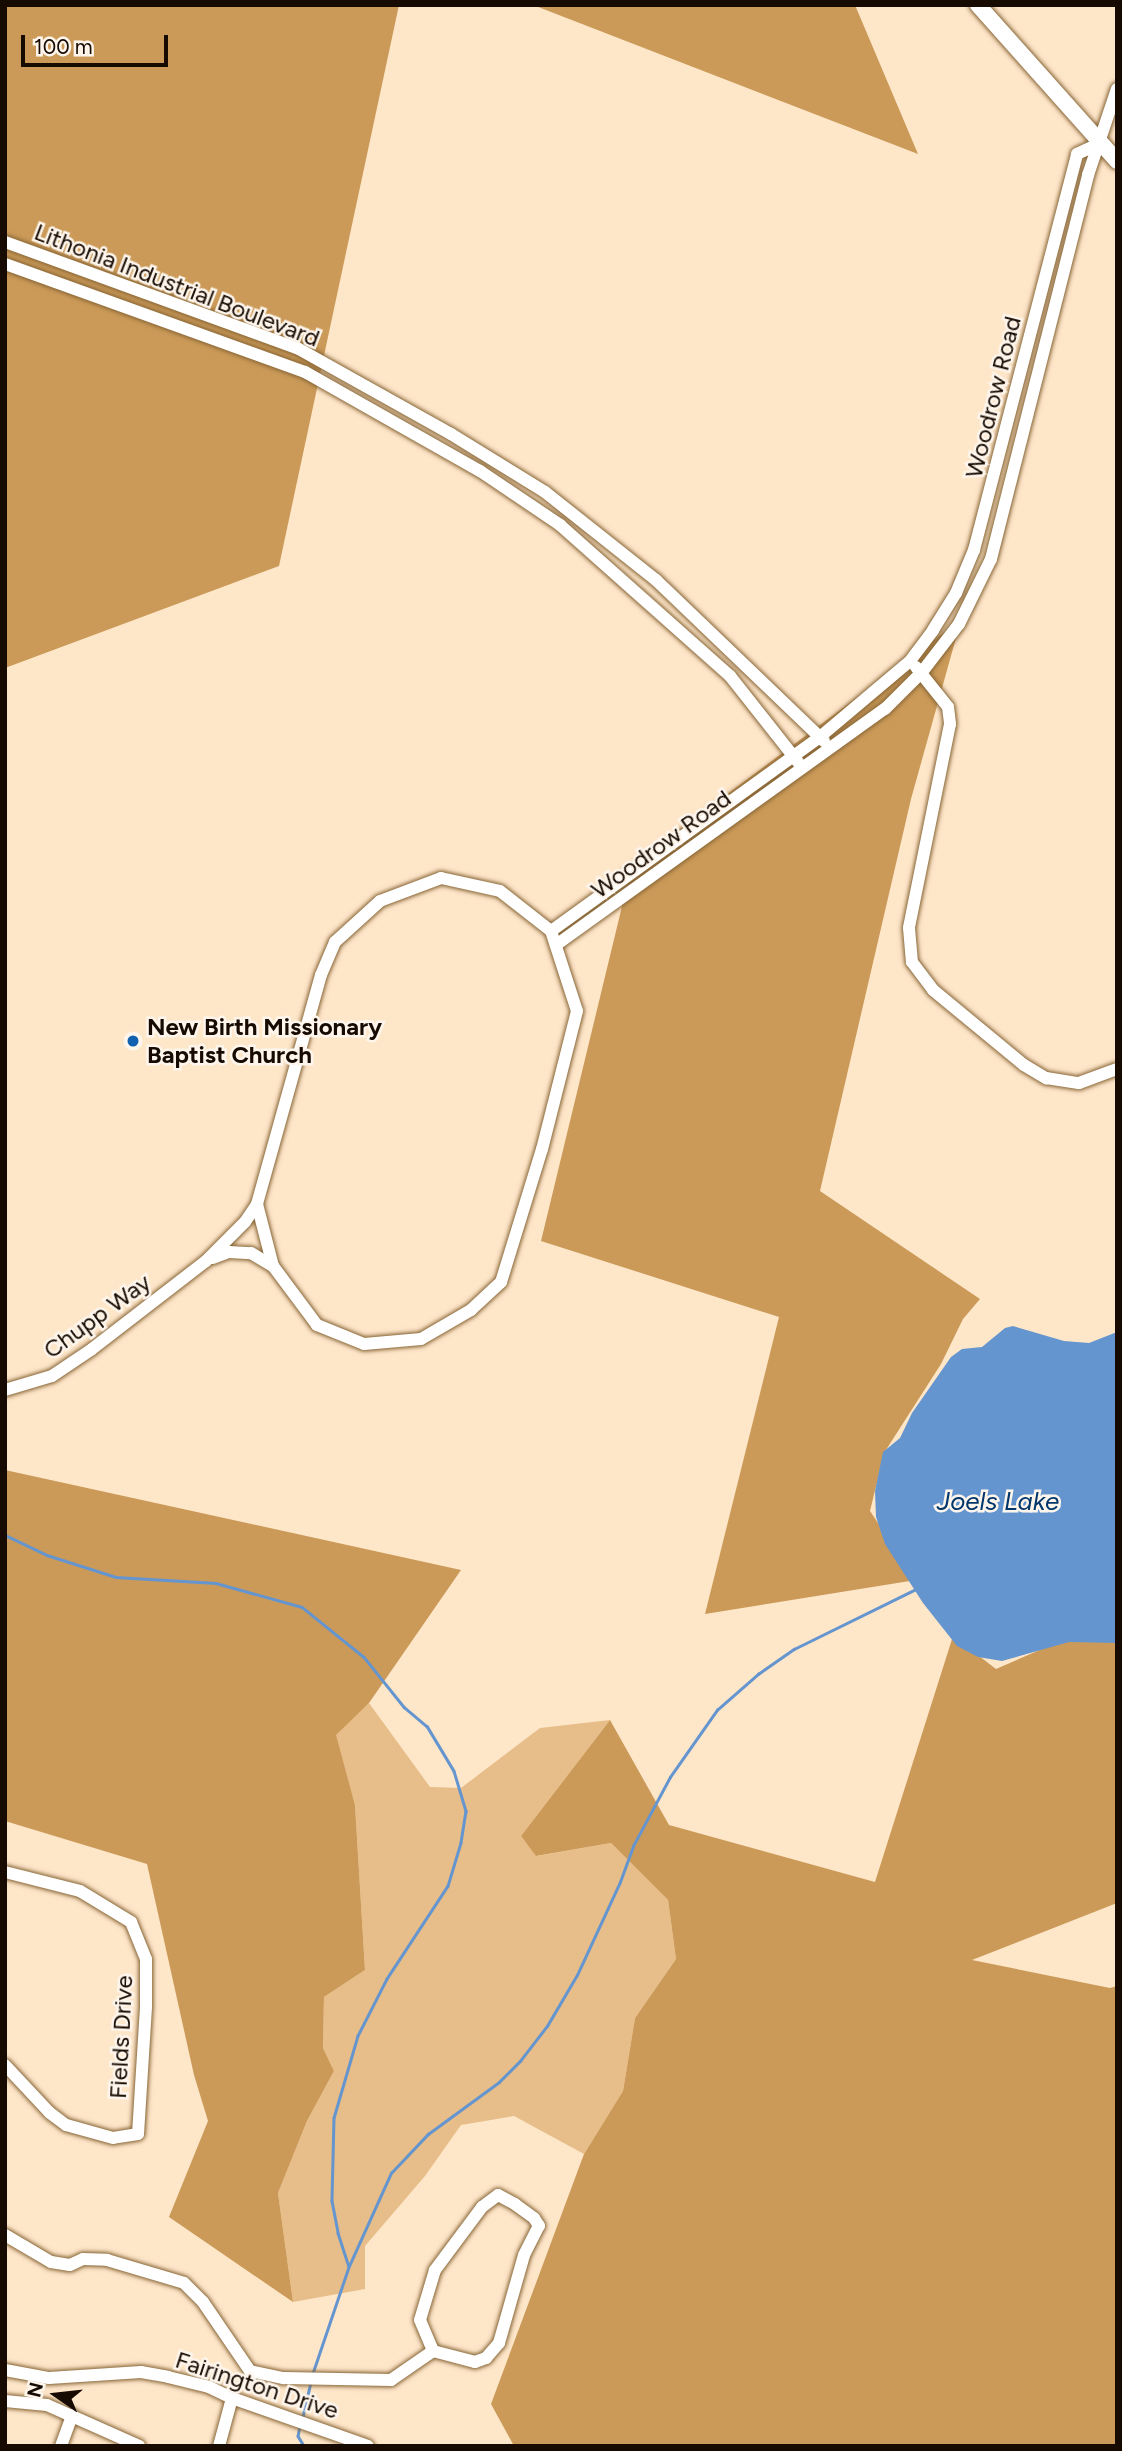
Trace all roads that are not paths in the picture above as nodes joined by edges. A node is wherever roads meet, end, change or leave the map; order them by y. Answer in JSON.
{"nodes":[{"id":1,"x":978,"y":5,"type":"edge"},
{"id":2,"x":1117,"y":89,"type":"edge"},
{"id":3,"x":1101,"y":143,"type":"junction"},
{"id":4,"x":1117,"y":161,"type":"edge"},
{"id":5,"x":5,"y":242,"type":"edge"},
{"id":6,"x":5,"y":264,"type":"edge"},
{"id":7,"x":910,"y":661,"type":"junction"},
{"id":8,"x":922,"y":672,"type":"junction"},
{"id":9,"x":821,"y":736,"type":"junction"},
{"id":10,"x":830,"y":750,"type":"junction"},
{"id":11,"x":794,"y":756,"type":"junction"},
{"id":12,"x":802,"y":768,"type":"junction"},
{"id":13,"x":551,"y":931,"type":"junction"},
{"id":14,"x":556,"y":945,"type":"junction"},
{"id":15,"x":1117,"y":1069,"type":"edge"},
{"id":16,"x":257,"y":1204,"type":"junction"},
{"id":17,"x":206,"y":1261,"type":"junction"},
{"id":18,"x":273,"y":1266,"type":"junction"},
{"id":19,"x":5,"y":1390,"type":"edge"},
{"id":20,"x":5,"y":1872,"type":"edge"},
{"id":21,"x":5,"y":2065,"type":"edge"},
{"id":22,"x":5,"y":2235,"type":"edge"},
{"id":23,"x":433,"y":2351,"type":"junction"},
{"id":24,"x":5,"y":2370,"type":"edge"},
{"id":25,"x":233,"y":2398,"type":"junction"},
{"id":26,"x":5,"y":2401,"type":"edge"},
{"id":27,"x":72,"y":2416,"type":"junction"},
{"id":28,"x":61,"y":2446,"type":"edge"},
{"id":29,"x":139,"y":2446,"type":"edge"},
{"id":30,"x":219,"y":2446,"type":"edge"},
{"id":31,"x":368,"y":2446,"type":"edge"}],
"edges":[{"from":1,"to":3,"type":"main road"},
{"from":2,"to":3,"type":"street","name":"Woodrow Road"},
{"from":3,"to":4,"type":"main road"},
{"from":3,"to":7,"type":"street","name":"Woodrow Road"},
{"from":3,"to":8,"type":"street","name":"Woodrow Road"},
{"from":5,"to":9,"type":"street","name":"Lithonia Industrial Boulevard"},
{"from":6,"to":11,"type":"street","name":"Lithonia Industrial Boulevard"},
{"from":7,"to":8,"type":"street"},
{"from":7,"to":9,"type":"street","name":"Woodrow Road"},
{"from":8,"to":10,"type":"street","name":"Woodrow Road"},
{"from":8,"to":15,"type":"street"},
{"from":9,"to":10,"type":"street","name":"Lithonia Industrial Boulevard"},
{"from":9,"to":11,"type":"street","name":"Woodrow Road"},
{"from":10,"to":12,"type":"street","name":"Woodrow Road"},
{"from":11,"to":12,"type":"street","name":"Lithonia Industrial Boulevard"},
{"from":11,"to":13,"type":"street","name":"Woodrow Road"},
{"from":12,"to":14,"type":"street","name":"Woodrow Road"},
{"from":13,"to":14,"type":"street"},
{"from":13,"to":16,"type":"street"},
{"from":14,"to":18,"type":"street"},
{"from":16,"to":17,"type":"street","name":"Chupp Way"},
{"from":16,"to":18,"type":"street"},
{"from":17,"to":18,"type":"street"},
{"from":17,"to":19,"type":"street","name":"Chupp Way"},
{"from":20,"to":21,"type":"street","name":"Fields Drive"},
{"from":22,"to":23,"type":"street"},
{"from":23,"to":23,"type":"street"},
{"from":24,"to":25,"type":"street","name":"Fairington Drive"},
{"from":25,"to":30,"type":"street"},
{"from":25,"to":31,"type":"street","name":"Fairington Drive"},
{"from":26,"to":27,"type":"street"},
{"from":27,"to":28,"type":"street"},
{"from":27,"to":29,"type":"street"}]}
